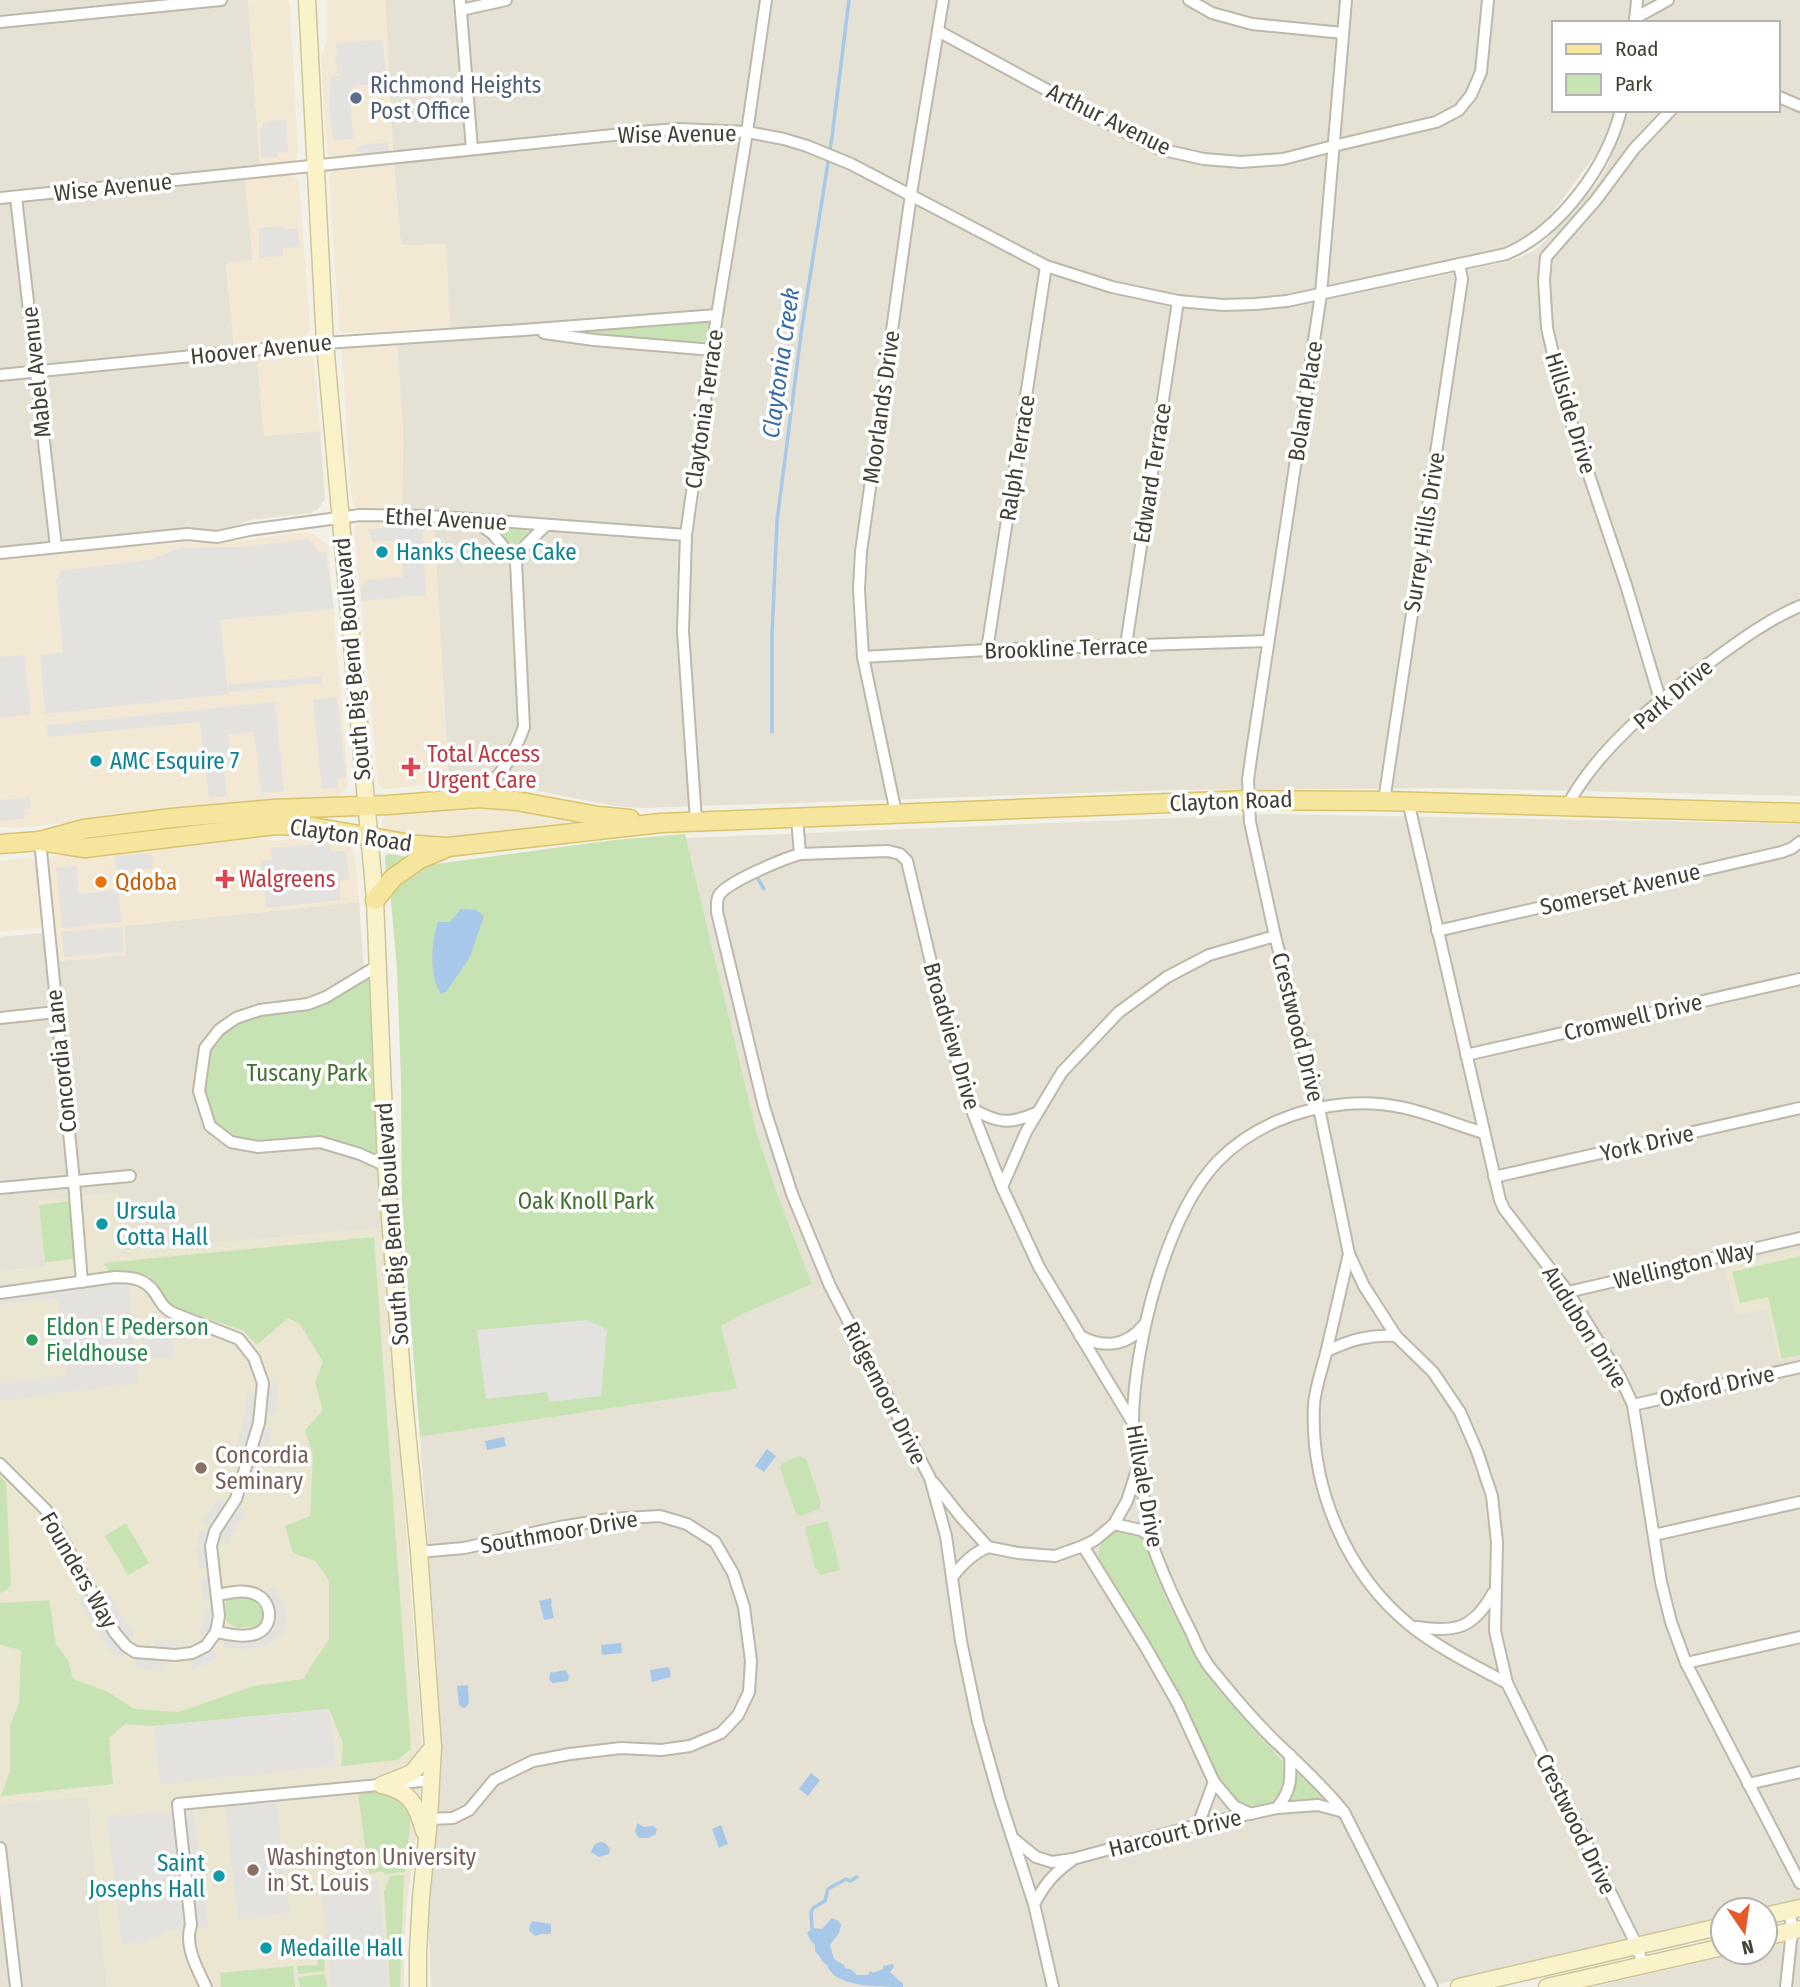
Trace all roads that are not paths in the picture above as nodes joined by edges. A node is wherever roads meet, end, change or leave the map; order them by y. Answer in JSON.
{"nodes":[{"id":1,"x":221,"y":0,"type":"edge"},
{"id":2,"x":307,"y":0,"type":"edge"},
{"id":3,"x":506,"y":0,"type":"edge"},
{"id":4,"x":766,"y":0,"type":"edge"},
{"id":5,"x":943,"y":0,"type":"edge"},
{"id":6,"x":1189,"y":0,"type":"edge"},
{"id":7,"x":1346,"y":0,"type":"edge"},
{"id":8,"x":1488,"y":0,"type":"edge"},
{"id":9,"x":1637,"y":0,"type":"edge"},
{"id":10,"x":1668,"y":0,"type":"edge"},
{"id":11,"x":461,"y":5,"type":"edge"},
{"id":12,"x":1635,"y":21,"type":"edge"},
{"id":13,"x":0,"y":22,"type":"edge"},
{"id":14,"x":938,"y":32,"type":"junction"},
{"id":15,"x":1343,"y":33,"type":"junction"},
{"id":16,"x":1779,"y":97,"type":"edge"},
{"id":17,"x":1800,"y":106,"type":"edge"},
{"id":18,"x":1620,"y":112,"type":"edge"},
{"id":19,"x":1669,"y":112,"type":"edge"},
{"id":20,"x":747,"y":132,"type":"junction"},
{"id":21,"x":1333,"y":146,"type":"junction"},
{"id":22,"x":472,"y":149,"type":"junction"},
{"id":23,"x":315,"y":165,"type":"junction"},
{"id":24,"x":911,"y":194,"type":"junction"},
{"id":25,"x":16,"y":197,"type":"junction"},
{"id":26,"x":0,"y":198,"type":"edge"},
{"id":27,"x":1459,"y":264,"type":"junction"},
{"id":28,"x":1046,"y":265,"type":"junction"},
{"id":29,"x":1321,"y":294,"type":"junction"},
{"id":30,"x":1178,"y":301,"type":"junction"},
{"id":31,"x":717,"y":315,"type":"junction"},
{"id":32,"x":523,"y":330,"type":"junction"},
{"id":33,"x":325,"y":343,"type":"junction"},
{"id":34,"x":713,"y":350,"type":"junction"},
{"id":35,"x":36,"y":371,"type":"junction"},
{"id":36,"x":0,"y":375,"type":"edge"},
{"id":37,"x":340,"y":518,"type":"junction"},
{"id":38,"x":473,"y":519,"type":"junction"},
{"id":39,"x":546,"y":525,"type":"junction"},
{"id":40,"x":685,"y":535,"type":"junction"},
{"id":41,"x":56,"y":547,"type":"junction"},
{"id":42,"x":0,"y":553,"type":"edge"},
{"id":43,"x":516,"y":562,"type":"junction"},
{"id":44,"x":1800,"y":606,"type":"edge"},
{"id":45,"x":1268,"y":641,"type":"junction"},
{"id":46,"x":1126,"y":645,"type":"junction"},
{"id":47,"x":987,"y":650,"type":"junction"},
{"id":48,"x":863,"y":657,"type":"junction"},
{"id":49,"x":1660,"y":699,"type":"junction"},
{"id":50,"x":479,"y":798,"type":"junction"},
{"id":51,"x":1248,"y":800,"type":"junction"},
{"id":52,"x":1384,"y":801,"type":"junction"},
{"id":53,"x":1408,"y":801,"type":"junction"},
{"id":54,"x":365,"y":805,"type":"junction"},
{"id":55,"x":1567,"y":806,"type":"junction"},
{"id":56,"x":1800,"y":813,"type":"edge"},
{"id":57,"x":896,"y":814,"type":"junction"},
{"id":58,"x":797,"y":818,"type":"junction"},
{"id":59,"x":696,"y":821,"type":"junction"},
{"id":60,"x":661,"y":823,"type":"junction"},
{"id":61,"x":369,"y":836,"type":"junction"},
{"id":62,"x":40,"y":841,"type":"junction"},
{"id":63,"x":1800,"y":842,"type":"edge"},
{"id":64,"x":0,"y":844,"type":"edge"},
{"id":65,"x":448,"y":847,"type":"junction"},
{"id":66,"x":800,"y":854,"type":"junction"},
{"id":67,"x":375,"y":900,"type":"junction"},
{"id":68,"x":1437,"y":931,"type":"junction"},
{"id":69,"x":1275,"y":936,"type":"junction"},
{"id":70,"x":379,"y":965,"type":"junction"},
{"id":71,"x":1800,"y":979,"type":"edge"},
{"id":72,"x":57,"y":1012,"type":"junction"},
{"id":73,"x":0,"y":1018,"type":"edge"},
{"id":74,"x":1466,"y":1055,"type":"junction"},
{"id":75,"x":971,"y":1108,"type":"junction"},
{"id":76,"x":1319,"y":1108,"type":"junction"},
{"id":77,"x":1800,"y":1108,"type":"edge"},
{"id":78,"x":1036,"y":1113,"type":"junction"},
{"id":79,"x":1484,"y":1133,"type":"junction"},
{"id":80,"x":386,"y":1166,"type":"junction"},
{"id":81,"x":130,"y":1176,"type":"dead end"},
{"id":82,"x":1494,"y":1177,"type":"junction"},
{"id":83,"x":74,"y":1181,"type":"junction"},
{"id":84,"x":1002,"y":1186,"type":"junction"},
{"id":85,"x":0,"y":1188,"type":"edge"},
{"id":86,"x":1800,"y":1238,"type":"edge"},
{"id":87,"x":1349,"y":1254,"type":"junction"},
{"id":88,"x":82,"y":1282,"type":"junction"},
{"id":89,"x":1568,"y":1292,"type":"junction"},
{"id":90,"x":0,"y":1293,"type":"edge"},
{"id":91,"x":1145,"y":1324,"type":"junction"},
{"id":92,"x":1080,"y":1336,"type":"junction"},
{"id":93,"x":1396,"y":1336,"type":"junction"},
{"id":94,"x":1326,"y":1351,"type":"junction"},
{"id":95,"x":1800,"y":1367,"type":"edge"},
{"id":96,"x":1633,"y":1405,"type":"junction"},
{"id":97,"x":1133,"y":1423,"type":"junction"},
{"id":98,"x":0,"y":1464,"type":"edge"},
{"id":99,"x":1138,"y":1468,"type":"junction"},
{"id":100,"x":930,"y":1478,"type":"junction"},
{"id":101,"x":1800,"y":1502,"type":"edge"},
{"id":102,"x":1114,"y":1524,"type":"junction"},
{"id":103,"x":1654,"y":1535,"type":"junction"},
{"id":104,"x":1152,"y":1537,"type":"junction"},
{"id":105,"x":988,"y":1546,"type":"junction"},
{"id":106,"x":1083,"y":1546,"type":"junction"},
{"id":107,"x":419,"y":1552,"type":"junction"},
{"id":108,"x":953,"y":1576,"type":"junction"},
{"id":109,"x":1495,"y":1589,"type":"junction"},
{"id":110,"x":218,"y":1595,"type":"junction"},
{"id":111,"x":1411,"y":1626,"type":"junction"},
{"id":112,"x":216,"y":1632,"type":"junction"},
{"id":113,"x":1800,"y":1637,"type":"edge"},
{"id":114,"x":1686,"y":1663,"type":"junction"},
{"id":115,"x":1507,"y":1683,"type":"junction"},
{"id":116,"x":433,"y":1746,"type":"junction"},
{"id":117,"x":1290,"y":1755,"type":"junction"},
{"id":118,"x":1800,"y":1772,"type":"edge"},
{"id":119,"x":432,"y":1780,"type":"junction"},
{"id":120,"x":1214,"y":1782,"type":"junction"},
{"id":121,"x":1748,"y":1784,"type":"junction"},
{"id":122,"x":382,"y":1785,"type":"junction"},
{"id":123,"x":1277,"y":1808,"type":"junction"},
{"id":124,"x":1344,"y":1812,"type":"junction"},
{"id":125,"x":1251,"y":1814,"type":"junction"},
{"id":126,"x":429,"y":1819,"type":"junction"},
{"id":127,"x":1198,"y":1825,"type":"junction"},
{"id":128,"x":427,"y":1840,"type":"junction"},
{"id":129,"x":1014,"y":1840,"type":"junction"},
{"id":130,"x":0,"y":1848,"type":"edge"},
{"id":131,"x":1073,"y":1860,"type":"junction"},
{"id":132,"x":1800,"y":1884,"type":"edge"},
{"id":133,"x":3,"y":1896,"type":"edge"},
{"id":134,"x":1034,"y":1904,"type":"junction"},
{"id":135,"x":1795,"y":1909,"type":"edge"},
{"id":136,"x":1709,"y":1929,"type":"edge"},
{"id":137,"x":1796,"y":1930,"type":"edge"},
{"id":138,"x":1637,"y":1946,"type":"junction"},
{"id":139,"x":1709,"y":1950,"type":"edge"},
{"id":140,"x":1643,"y":1965,"type":"junction"},
{"id":141,"x":16,"y":1987,"type":"edge"},
{"id":142,"x":206,"y":1987,"type":"edge"},
{"id":143,"x":418,"y":1987,"type":"edge"},
{"id":144,"x":1053,"y":1987,"type":"edge"},
{"id":145,"x":1432,"y":1987,"type":"edge"},
{"id":146,"x":1459,"y":1987,"type":"edge"},
{"id":147,"x":1547,"y":1987,"type":"edge"},
{"id":148,"x":1786,"y":1987,"type":"edge"}],
"edges":[{"from":1,"to":13,"type":"street"},
{"from":2,"to":23,"type":"main road","name":"South Big Bend Boulevard"},
{"from":3,"to":11,"type":"street"},
{"from":4,"to":20,"type":"street","name":"Claytonia Terrace"},
{"from":5,"to":14,"type":"street","name":"Moorlands Drive"},
{"from":6,"to":15,"type":"street"},
{"from":7,"to":15,"type":"street","name":"Boland Place"},
{"from":8,"to":21,"type":"street","name":"Arthur Avenue"},
{"from":9,"to":12,"type":"street"},
{"from":10,"to":12,"type":"street"},
{"from":11,"to":22,"type":"street"},
{"from":14,"to":21,"type":"street","name":"Arthur Avenue"},
{"from":14,"to":24,"type":"street","name":"Moorlands Drive"},
{"from":15,"to":21,"type":"street","name":"Boland Place"},
{"from":16,"to":17,"type":"street"},
{"from":18,"to":27,"type":"street","name":"Wise Avenue"},
{"from":19,"to":49,"type":"street","name":"Hillside Drive"},
{"from":20,"to":22,"type":"street","name":"Wise Avenue"},
{"from":20,"to":24,"type":"street","name":"Wise Avenue"},
{"from":20,"to":31,"type":"street","name":"Claytonia Terrace"},
{"from":21,"to":29,"type":"street","name":"Boland Place"},
{"from":22,"to":23,"type":"street","name":"Wise Avenue"},
{"from":23,"to":25,"type":"street","name":"Wise Avenue"},
{"from":23,"to":33,"type":"main road","name":"South Big Bend Boulevard"},
{"from":24,"to":28,"type":"street","name":"Wise Avenue"},
{"from":24,"to":48,"type":"street","name":"Moorlands Drive"},
{"from":25,"to":26,"type":"street","name":"Wise Avenue"},
{"from":25,"to":35,"type":"street","name":"Mabel Avenue"},
{"from":27,"to":29,"type":"street","name":"Wise Avenue"},
{"from":27,"to":52,"type":"street","name":"Surrey Hills Drive"},
{"from":28,"to":30,"type":"street","name":"Wise Avenue"},
{"from":28,"to":47,"type":"street","name":"Ralph Terrace"},
{"from":29,"to":30,"type":"street","name":"Wise Avenue"},
{"from":29,"to":45,"type":"street","name":"Boland Place"},
{"from":30,"to":46,"type":"street","name":"Edward Terrace"},
{"from":31,"to":32,"type":"street","name":"Hoover Avenue"},
{"from":31,"to":34,"type":"street","name":"Claytonia Terrace"},
{"from":32,"to":33,"type":"street","name":"Hoover Avenue"},
{"from":32,"to":34,"type":"street","name":"Hoover Avenue"},
{"from":33,"to":35,"type":"street","name":"Hoover Avenue"},
{"from":33,"to":37,"type":"main road","name":"South Big Bend Boulevard"},
{"from":34,"to":40,"type":"street","name":"Claytonia Terrace"},
{"from":35,"to":36,"type":"street","name":"Hoover Avenue"},
{"from":35,"to":41,"type":"street","name":"Mabel Avenue"},
{"from":37,"to":38,"type":"street","name":"Ethel Avenue"},
{"from":37,"to":41,"type":"street","name":"Ethel Avenue"},
{"from":37,"to":54,"type":"main road","name":"South Big Bend Boulevard"},
{"from":38,"to":39,"type":"street","name":"Ethel Avenue"},
{"from":38,"to":43,"type":"street"},
{"from":39,"to":40,"type":"street","name":"Ethel Avenue"},
{"from":39,"to":43,"type":"street"},
{"from":40,"to":59,"type":"street","name":"Claytonia Terrace"},
{"from":41,"to":42,"type":"street","name":"Ethel Avenue"},
{"from":43,"to":50,"type":"street"},
{"from":44,"to":49,"type":"street","name":"Park Drive"},
{"from":45,"to":46,"type":"street","name":"Brookline Terrace"},
{"from":45,"to":51,"type":"street","name":"Boland Place"},
{"from":46,"to":47,"type":"street","name":"Brookline Terrace"},
{"from":47,"to":48,"type":"street","name":"Brookline Terrace"},
{"from":48,"to":57,"type":"street","name":"Moorlands Drive"},
{"from":49,"to":55,"type":"street","name":"Park Drive"},
{"from":50,"to":54,"type":"main road","name":"Clayton Road"},
{"from":50,"to":60,"type":"main road","name":"Clayton Road"},
{"from":51,"to":52,"type":"main road","name":"Clayton Road"},
{"from":51,"to":57,"type":"main road","name":"Clayton Road"},
{"from":51,"to":69,"type":"street","name":"Crestwood Drive"},
{"from":52,"to":53,"type":"main road","name":"Clayton Road"},
{"from":53,"to":55,"type":"main road","name":"Clayton Road"},
{"from":53,"to":68,"type":"street","name":"Audubon Drive"},
{"from":54,"to":61,"type":"main road","name":"South Big Bend Boulevard"},
{"from":54,"to":62,"type":"main road","name":"Clayton Road"},
{"from":55,"to":56,"type":"main road","name":"Clayton Road"},
{"from":57,"to":58,"type":"main road","name":"Clayton Road"},
{"from":58,"to":59,"type":"main road","name":"Clayton Road"},
{"from":58,"to":66,"type":"street"},
{"from":59,"to":60,"type":"main road","name":"Clayton Road"},
{"from":60,"to":65,"type":"main road","name":"Clayton Road"},
{"from":61,"to":62,"type":"main road","name":"Clayton Road"},
{"from":61,"to":65,"type":"main road","name":"Clayton Road"},
{"from":61,"to":67,"type":"main road","name":"South Big Bend Boulevard"},
{"from":62,"to":64,"type":"main road","name":"Clayton Road"},
{"from":62,"to":72,"type":"street","name":"Concordia Lane"},
{"from":63,"to":68,"type":"street","name":"Somerset Avenue"},
{"from":65,"to":67,"type":"main road"},
{"from":66,"to":75,"type":"street","name":"Broadview Drive"},
{"from":66,"to":100,"type":"street","name":"Ridgemoor Drive"},
{"from":67,"to":70,"type":"main road","name":"South Big Bend Boulevard"},
{"from":68,"to":74,"type":"street","name":"Audubon Drive"},
{"from":69,"to":76,"type":"street","name":"Crestwood Drive"},
{"from":69,"to":78,"type":"street"},
{"from":70,"to":80,"type":"main road","name":"South Big Bend Boulevard"},
{"from":70,"to":80,"type":"street"},
{"from":71,"to":74,"type":"street","name":"Cromwell Drive"},
{"from":72,"to":73,"type":"street"},
{"from":72,"to":83,"type":"street","name":"Concordia Lane"},
{"from":74,"to":79,"type":"street","name":"Audubon Drive"},
{"from":75,"to":78,"type":"street"},
{"from":75,"to":84,"type":"street","name":"Broadview Drive"},
{"from":76,"to":79,"type":"street","name":"Hillvale Drive"},
{"from":76,"to":87,"type":"street","name":"Crestwood Drive"},
{"from":76,"to":91,"type":"street","name":"Hillvale Drive"},
{"from":77,"to":82,"type":"street","name":"York Drive"},
{"from":78,"to":84,"type":"street"},
{"from":79,"to":82,"type":"street","name":"Audubon Drive"},
{"from":80,"to":107,"type":"main road","name":"South Big Bend Boulevard"},
{"from":81,"to":83,"type":"street"},
{"from":82,"to":89,"type":"street","name":"Audubon Drive"},
{"from":83,"to":85,"type":"street"},
{"from":83,"to":88,"type":"street","name":"Concordia Lane"},
{"from":84,"to":92,"type":"street","name":"Broadview Drive"},
{"from":86,"to":89,"type":"street","name":"Wellington Way"},
{"from":87,"to":93,"type":"street","name":"Crestwood Drive"},
{"from":87,"to":94,"type":"street","name":"Crestwood Drive"},
{"from":88,"to":90,"type":"street"},
{"from":88,"to":110,"type":"street"},
{"from":89,"to":96,"type":"street","name":"Audubon Drive"},
{"from":91,"to":92,"type":"street"},
{"from":91,"to":97,"type":"street","name":"Hillvale Drive"},
{"from":92,"to":97,"type":"street","name":"Broadview Drive"},
{"from":93,"to":94,"type":"street"},
{"from":93,"to":109,"type":"street","name":"Crestwood Drive"},
{"from":94,"to":111,"type":"street","name":"Crestwood Drive"},
{"from":95,"to":96,"type":"street","name":"Oxford Drive"},
{"from":96,"to":103,"type":"street","name":"Audubon Drive"},
{"from":97,"to":99,"type":"street","name":"Hillvale Drive"},
{"from":98,"to":112,"type":"street","name":"Founders Way"},
{"from":99,"to":102,"type":"street"},
{"from":99,"to":104,"type":"street","name":"Hillvale Drive"},
{"from":100,"to":105,"type":"street"},
{"from":100,"to":108,"type":"street","name":"Ridgemoor Drive"},
{"from":101,"to":103,"type":"street"},
{"from":102,"to":104,"type":"street"},
{"from":102,"to":106,"type":"street"},
{"from":103,"to":114,"type":"street","name":"Audubon Drive"},
{"from":104,"to":117,"type":"street","name":"Hillvale Drive"},
{"from":105,"to":106,"type":"street"},
{"from":105,"to":108,"type":"street"},
{"from":106,"to":120,"type":"street"},
{"from":107,"to":116,"type":"main road","name":"South Big Bend Boulevard"},
{"from":107,"to":126,"type":"street","name":"Southmoor Drive"},
{"from":108,"to":129,"type":"street","name":"Ridgemoor Drive"},
{"from":109,"to":111,"type":"street"},
{"from":109,"to":115,"type":"street","name":"Crestwood Drive"},
{"from":110,"to":112,"type":"street"},
{"from":110,"to":112,"type":"street"},
{"from":111,"to":115,"type":"street","name":"Crestwood Drive"},
{"from":113,"to":114,"type":"street"},
{"from":114,"to":121,"type":"street","name":"Audubon Drive"},
{"from":115,"to":138,"type":"street","name":"Crestwood Drive"},
{"from":116,"to":119,"type":"main road","name":"South Big Bend Boulevard"},
{"from":116,"to":122,"type":"main road"},
{"from":117,"to":123,"type":"street"},
{"from":117,"to":124,"type":"street","name":"Hillvale Drive"},
{"from":118,"to":121,"type":"street"},
{"from":119,"to":122,"type":"street"},
{"from":119,"to":126,"type":"main road","name":"South Big Bend Boulevard"},
{"from":120,"to":125,"type":"street"},
{"from":120,"to":127,"type":"street"},
{"from":121,"to":132,"type":"street","name":"Audubon Drive"},
{"from":122,"to":128,"type":"main road"},
{"from":122,"to":142,"type":"street"},
{"from":123,"to":124,"type":"street","name":"Harcourt Drive"},
{"from":123,"to":125,"type":"street","name":"Harcourt Drive"},
{"from":124,"to":145,"type":"street","name":"Hillvale Drive"},
{"from":125,"to":127,"type":"street","name":"Harcourt Drive"},
{"from":126,"to":128,"type":"main road","name":"South Big Bend Boulevard"},
{"from":127,"to":131,"type":"street","name":"Harcourt Drive"},
{"from":128,"to":143,"type":"main road","name":"South Big Bend Boulevard"},
{"from":129,"to":131,"type":"street","name":"Harcourt Drive"},
{"from":129,"to":134,"type":"street","name":"Ridgemoor Drive"},
{"from":130,"to":133,"type":"street"},
{"from":131,"to":134,"type":"street","name":"Harcourt Drive"},
{"from":133,"to":141,"type":"street"},
{"from":134,"to":144,"type":"street","name":"Ridgemoor Drive"},
{"from":135,"to":137,"type":"street"},
{"from":136,"to":138,"type":"main road"},
{"from":137,"to":148,"type":"street"},
{"from":138,"to":140,"type":"street","name":"Crestwood Drive"},
{"from":138,"to":146,"type":"main road"},
{"from":139,"to":140,"type":"main road"},
{"from":140,"to":147,"type":"main road"}]}
